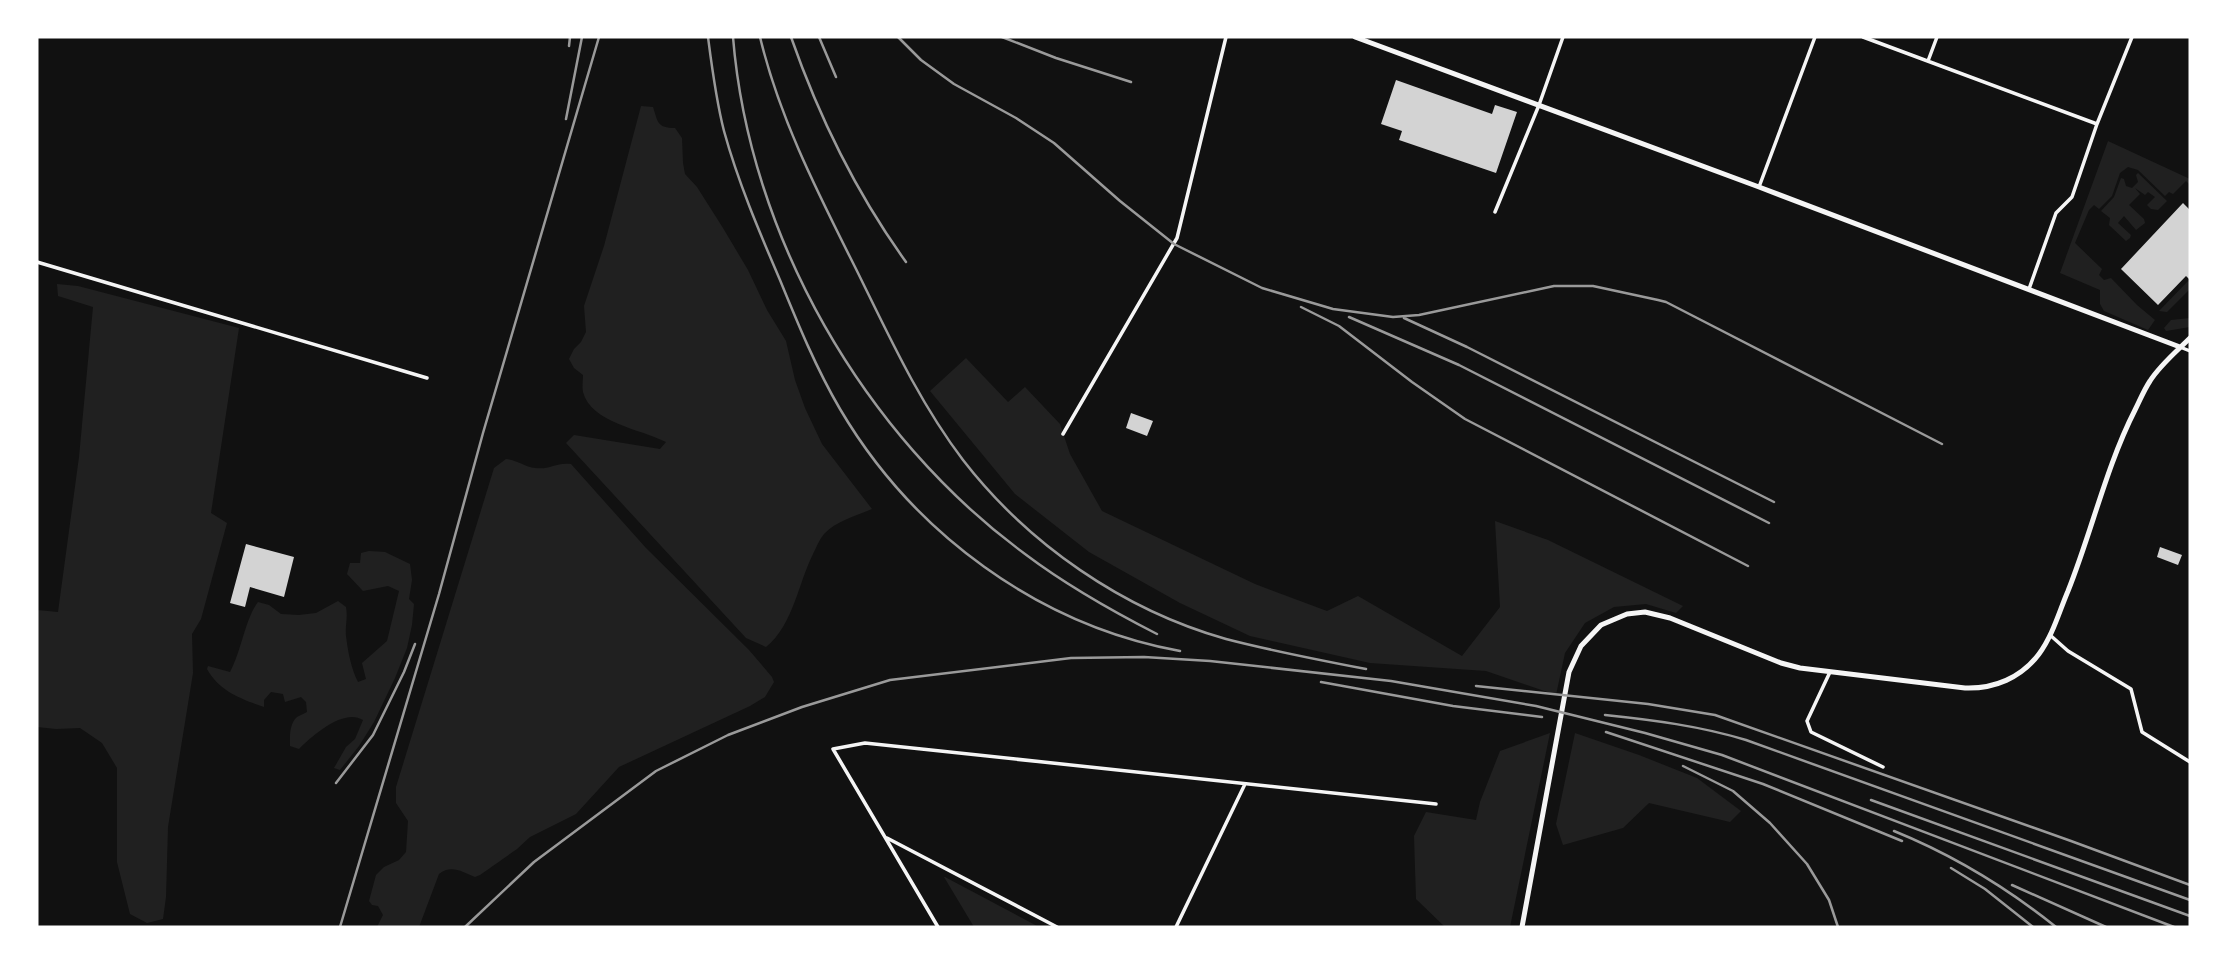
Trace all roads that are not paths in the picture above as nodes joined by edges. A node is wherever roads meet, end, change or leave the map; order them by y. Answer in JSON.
{"nodes":[{"id":1,"x":1226,"y":37,"type":"edge"},
{"id":2,"x":1355,"y":37,"type":"edge"},
{"id":3,"x":1563,"y":37,"type":"edge"},
{"id":4,"x":1815,"y":37,"type":"edge"},
{"id":5,"x":1863,"y":37,"type":"edge"},
{"id":6,"x":1937,"y":37,"type":"edge"},
{"id":7,"x":2132,"y":37,"type":"edge"},
{"id":8,"x":1928,"y":61,"type":"junction"},
{"id":9,"x":1539,"y":105,"type":"junction"},
{"id":10,"x":2097,"y":124,"type":"junction"},
{"id":11,"x":1759,"y":187,"type":"junction"},
{"id":12,"x":1495,"y":212,"type":"dead end"},
{"id":13,"x":37,"y":262,"type":"edge"},
{"id":14,"x":2029,"y":289,"type":"junction"},
{"id":15,"x":2190,"y":338,"type":"edge"},
{"id":16,"x":2180,"y":347,"type":"junction"},
{"id":17,"x":2190,"y":351,"type":"edge"},
{"id":18,"x":427,"y":378,"type":"dead end"},
{"id":19,"x":1063,"y":434,"type":"dead end"},
{"id":20,"x":2050,"y":635,"type":"junction"},
{"id":21,"x":1830,"y":672,"type":"junction"},
{"id":22,"x":2190,"y":762,"type":"edge"},
{"id":23,"x":1883,"y":767,"type":"dead end"},
{"id":24,"x":1245,"y":783,"type":"junction"},
{"id":25,"x":1436,"y":804,"type":"dead end"},
{"id":26,"x":885,"y":837,"type":"junction"},
{"id":27,"x":938,"y":927,"type":"edge"},
{"id":28,"x":1057,"y":927,"type":"edge"},
{"id":29,"x":1176,"y":927,"type":"edge"},
{"id":30,"x":1522,"y":927,"type":"edge"}],
"edges":[{"from":1,"to":19,"type":"street"},
{"from":2,"to":9,"type":"main road"},
{"from":3,"to":9,"type":"street"},
{"from":4,"to":11,"type":"street"},
{"from":5,"to":8,"type":"street"},
{"from":6,"to":8,"type":"street"},
{"from":7,"to":10,"type":"street"},
{"from":8,"to":10,"type":"street"},
{"from":9,"to":11,"type":"main road"},
{"from":9,"to":12,"type":"street"},
{"from":10,"to":14,"type":"street"},
{"from":11,"to":14,"type":"main road"},
{"from":13,"to":18,"type":"street"},
{"from":14,"to":16,"type":"main road"},
{"from":15,"to":16,"type":"main road"},
{"from":16,"to":17,"type":"street"},
{"from":16,"to":20,"type":"main road"},
{"from":20,"to":21,"type":"main road"},
{"from":20,"to":22,"type":"street"},
{"from":21,"to":23,"type":"street"},
{"from":21,"to":30,"type":"main road"},
{"from":24,"to":25,"type":"street"},
{"from":24,"to":26,"type":"street"},
{"from":24,"to":29,"type":"street"},
{"from":26,"to":27,"type":"street"},
{"from":26,"to":28,"type":"street"}]}
